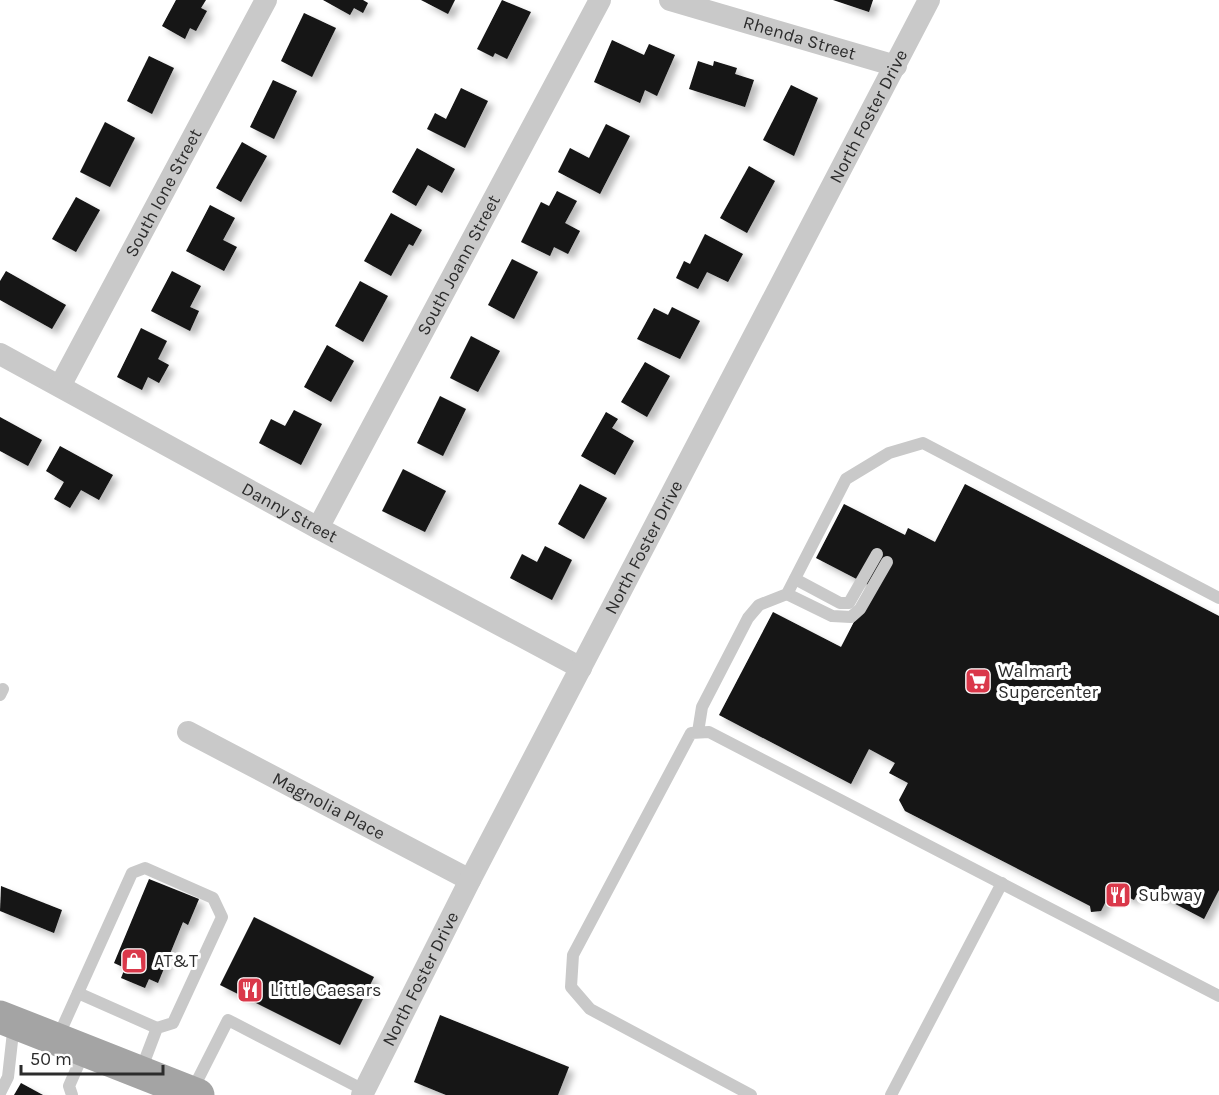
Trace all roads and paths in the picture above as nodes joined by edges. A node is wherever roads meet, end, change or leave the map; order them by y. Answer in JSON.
{"nodes":[{"id":1,"x":266,"y":0,"type":"edge"},
{"id":2,"x":600,"y":0,"type":"edge"},
{"id":3,"x":670,"y":0,"type":"edge"},
{"id":4,"x":929,"y":0,"type":"edge"},
{"id":5,"x":896,"y":66,"type":"junction"},
{"id":6,"x":0,"y":354,"type":"edge"},
{"id":7,"x":60,"y":386,"type":"junction"},
{"id":8,"x":318,"y":528,"type":"junction"},
{"id":9,"x":795,"y":579,"type":"junction"},
{"id":10,"x":788,"y":594,"type":"junction"},
{"id":11,"x":1219,"y":598,"type":"edge"},
{"id":12,"x":581,"y":668,"type":"junction"},
{"id":13,"x":188,"y":732,"type":"dead end"},
{"id":14,"x":698,"y":732,"type":"junction"},
{"id":15,"x":470,"y":880,"type":"junction"},
{"id":16,"x":1002,"y":883,"type":"junction"},
{"id":17,"x":78,"y":993,"type":"junction"},
{"id":18,"x":1219,"y":996,"type":"edge"},
{"id":19,"x":7,"y":1019,"type":"edge"},
{"id":20,"x":157,"y":1028,"type":"junction"},
{"id":21,"x":71,"y":1044,"type":"junction"},
{"id":22,"x":140,"y":1072,"type":"junction"},
{"id":23,"x":185,"y":1092,"type":"edge"},
{"id":24,"x":363,"y":1092,"type":"edge"},
{"id":25,"x":0,"y":1094,"type":"edge"},
{"id":26,"x":72,"y":1095,"type":"edge"},
{"id":27,"x":751,"y":1095,"type":"edge"},
{"id":28,"x":891,"y":1095,"type":"edge"}],
"edges":[{"from":1,"to":7,"type":"street","name":"South Ione Street"},
{"from":2,"to":8,"type":"street","name":"South Joann Street"},
{"from":3,"to":5,"type":"street","name":"Rhenda Street"},
{"from":4,"to":5,"type":"street","name":"North Foster Drive"},
{"from":5,"to":12,"type":"street","name":"North Foster Drive"},
{"from":6,"to":7,"type":"street","name":"Danny Street"},
{"from":7,"to":8,"type":"street","name":"Danny Street"},
{"from":8,"to":12,"type":"street","name":"Danny Street"},
{"from":9,"to":10,"type":"lane"},
{"from":9,"to":10,"type":"lane"},
{"from":9,"to":11,"type":"lane"},
{"from":10,"to":14,"type":"lane"},
{"from":12,"to":15,"type":"street","name":"North Foster Drive"},
{"from":13,"to":15,"type":"street","name":"Magnolia Place"},
{"from":14,"to":16,"type":"lane"},
{"from":14,"to":27,"type":"lane"},
{"from":15,"to":24,"type":"street","name":"North Foster Drive"},
{"from":16,"to":18,"type":"lane"},
{"from":16,"to":28,"type":"lane"},
{"from":17,"to":20,"type":"lane"},
{"from":17,"to":20,"type":"lane"},
{"from":17,"to":21,"type":"lane"},
{"from":19,"to":21,"type":"main road"},
{"from":19,"to":25,"type":"lane"},
{"from":20,"to":22,"type":"lane"},
{"from":21,"to":22,"type":"main road"},
{"from":21,"to":26,"type":"lane"},
{"from":22,"to":23,"type":"main road"},
{"from":23,"to":24,"type":"lane"}]}
